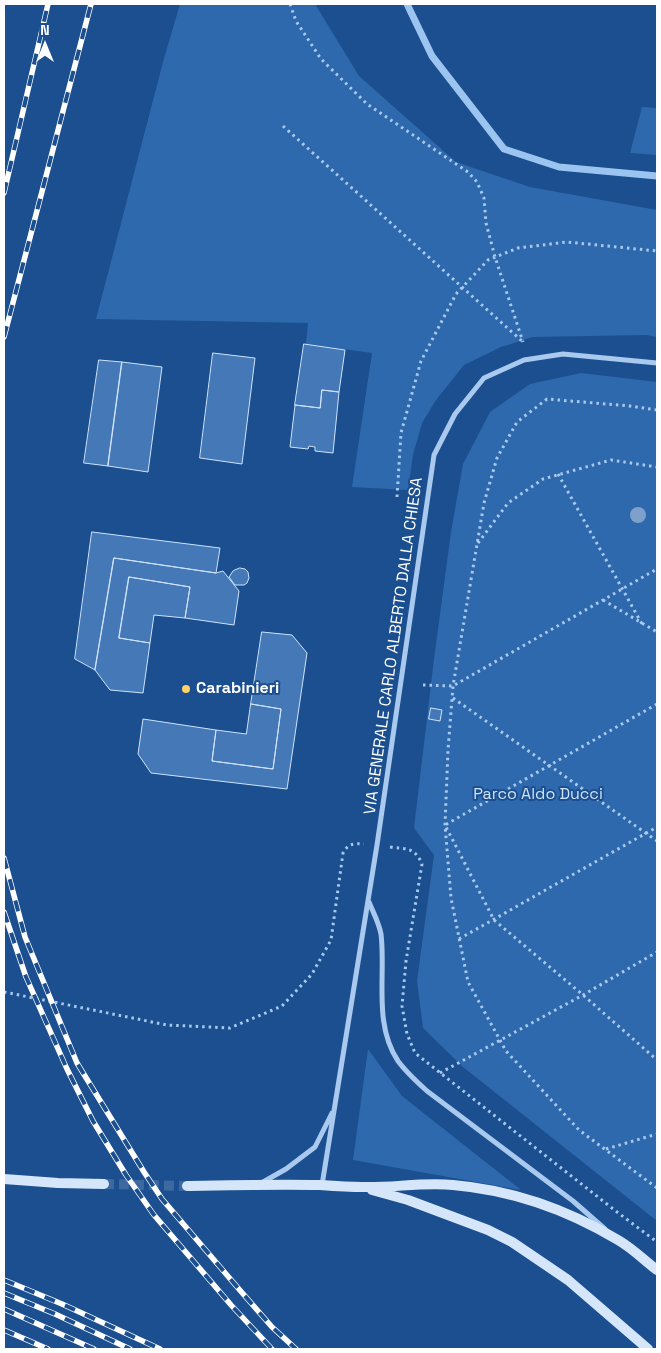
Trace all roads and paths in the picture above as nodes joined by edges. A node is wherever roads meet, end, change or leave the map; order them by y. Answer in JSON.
{"nodes":[{"id":1,"x":290,"y":4,"type":"edge"},
{"id":2,"x":283,"y":126,"type":"dead end"},
{"id":3,"x":657,"y":251,"type":"edge"},
{"id":4,"x":495,"y":257,"type":"junction"},
{"id":5,"x":462,"y":287,"type":"junction"},
{"id":6,"x":657,"y":363,"type":"edge"},
{"id":7,"x":657,"y":410,"type":"edge"},
{"id":8,"x":657,"y":467,"type":"edge"},
{"id":9,"x":558,"y":474,"type":"junction"},
{"id":10,"x":397,"y":497,"type":"dead end"},
{"id":11,"x":477,"y":543,"type":"junction"},
{"id":12,"x":657,"y":569,"type":"edge"},
{"id":13,"x":622,"y":589,"type":"junction"},
{"id":14,"x":602,"y":600,"type":"junction"},
{"id":15,"x":642,"y":624,"type":"junction"},
{"id":16,"x":657,"y":632,"type":"edge"},
{"id":17,"x":424,"y":685,"type":"dead end"},
{"id":18,"x":453,"y":686,"type":"junction"},
{"id":19,"x":453,"y":698,"type":"junction"},
{"id":20,"x":657,"y":704,"type":"edge"},
{"id":21,"x":549,"y":765,"type":"junction"},
{"id":22,"x":445,"y":825,"type":"junction"},
{"id":23,"x":657,"y":827,"type":"edge"},
{"id":24,"x":646,"y":833,"type":"junction"},
{"id":25,"x":657,"y":841,"type":"edge"},
{"id":26,"x":364,"y":844,"type":"dead end"},
{"id":27,"x":398,"y":848,"type":"dead end"},
{"id":28,"x":368,"y":901,"type":"junction"},
{"id":29,"x":494,"y":920,"type":"junction"},
{"id":30,"x":459,"y":940,"type":"junction"},
{"id":31,"x":657,"y":952,"type":"edge"},
{"id":32,"x":4,"y":992,"type":"edge"},
{"id":33,"x":583,"y":995,"type":"junction"},
{"id":34,"x":500,"y":1040,"type":"junction"},
{"id":35,"x":657,"y":1060,"type":"edge"},
{"id":36,"x":440,"y":1072,"type":"junction"},
{"id":37,"x":335,"y":1108,"type":"junction"},
{"id":38,"x":657,"y":1134,"type":"edge"},
{"id":39,"x":605,"y":1150,"type":"junction"},
{"id":40,"x":4,"y":1179,"type":"edge"},
{"id":41,"x":104,"y":1184,"type":"tunnel mouth"},
{"id":42,"x":259,"y":1184,"type":"junction"},
{"id":43,"x":322,"y":1185,"type":"junction"},
{"id":44,"x":187,"y":1186,"type":"tunnel mouth"},
{"id":45,"x":364,"y":1188,"type":"junction"},
{"id":46,"x":657,"y":1188,"type":"edge"},
{"id":47,"x":619,"y":1240,"type":"junction"},
{"id":48,"x":657,"y":1242,"type":"edge"},
{"id":49,"x":657,"y":1270,"type":"edge"},
{"id":50,"x":648,"y":1349,"type":"edge"}],
"edges":[{"from":1,"to":4,"type":"path"},
{"from":2,"to":5,"type":"path"},
{"from":3,"to":4,"type":"path"},
{"from":4,"to":5,"type":"path"},
{"from":4,"to":5,"type":"path"},
{"from":5,"to":10,"type":"path"},
{"from":6,"to":28,"type":"street","name":"VIA GENERALE CARLO ALBERTO DALLA CHIESA"},
{"from":7,"to":11,"type":"path"},
{"from":8,"to":9,"type":"path"},
{"from":9,"to":11,"type":"path"},
{"from":9,"to":13,"type":"path"},
{"from":11,"to":18,"type":"path"},
{"from":12,"to":13,"type":"path"},
{"from":13,"to":14,"type":"path"},
{"from":13,"to":15,"type":"path"},
{"from":14,"to":15,"type":"path"},
{"from":14,"to":18,"type":"path"},
{"from":15,"to":16,"type":"path"},
{"from":17,"to":18,"type":"path"},
{"from":18,"to":19,"type":"path"},
{"from":19,"to":21,"type":"path"},
{"from":19,"to":22,"type":"path"},
{"from":20,"to":21,"type":"path"},
{"from":21,"to":22,"type":"path"},
{"from":21,"to":24,"type":"path"},
{"from":22,"to":29,"type":"path"},
{"from":22,"to":30,"type":"path"},
{"from":23,"to":24,"type":"path"},
{"from":24,"to":25,"type":"path"},
{"from":24,"to":29,"type":"path"},
{"from":26,"to":32,"type":"path"},
{"from":27,"to":36,"type":"path"},
{"from":28,"to":37,"type":"street","name":"VIA GENERALE CARLO ALBERTO DALLA CHIESA"},
{"from":28,"to":47,"type":"street"},
{"from":29,"to":30,"type":"path"},
{"from":29,"to":33,"type":"path"},
{"from":30,"to":34,"type":"path"},
{"from":31,"to":33,"type":"path"},
{"from":33,"to":34,"type":"path"},
{"from":33,"to":35,"type":"path"},
{"from":34,"to":36,"type":"path"},
{"from":34,"to":39,"type":"path"},
{"from":36,"to":48,"type":"path"},
{"from":37,"to":42,"type":"street","name":"VIA GENERALE CARLO ALBERTO DALLA CHIESA"},
{"from":37,"to":43,"type":"street","name":"VIA GENERALE CARLO ALBERTO DALLA CHIESA"},
{"from":38,"to":39,"type":"path"},
{"from":39,"to":46,"type":"path"},
{"from":40,"to":41,"type":"main road"},
{"from":42,"to":43,"type":"main road"},
{"from":42,"to":44,"type":"main road"},
{"from":43,"to":45,"type":"main road"},
{"from":45,"to":47,"type":"main road"},
{"from":45,"to":50,"type":"main road"},
{"from":47,"to":49,"type":"main road"}]}
